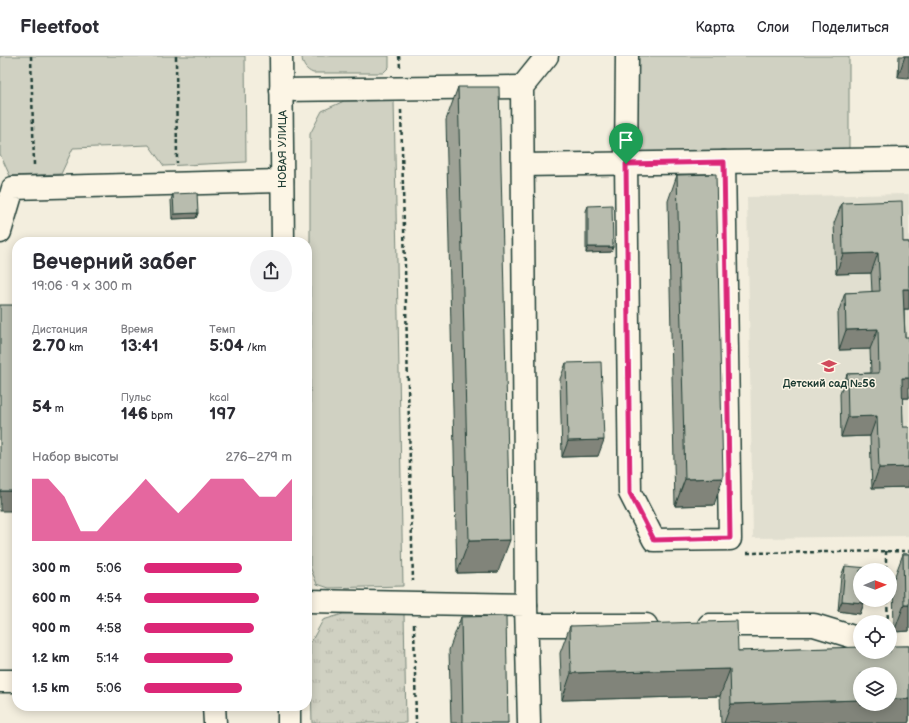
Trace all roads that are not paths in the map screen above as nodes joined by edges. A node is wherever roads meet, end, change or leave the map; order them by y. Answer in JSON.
{"nodes":[{"id":1,"x":281,"y":56,"type":"edge"},
{"id":2,"x":547,"y":56,"type":"edge"},
{"id":3,"x":627,"y":56,"type":"edge"},
{"id":4,"x":522,"y":87,"type":"junction"},
{"id":5,"x":281,"y":90,"type":"junction"},
{"id":6,"x":909,"y":159,"type":"edge"},
{"id":7,"x":724,"y":162,"type":"junction"},
{"id":8,"x":626,"y":164,"type":"junction"},
{"id":9,"x":523,"y":165,"type":"junction"},
{"id":10,"x":282,"y":181,"type":"junction"},
{"id":11,"x":0,"y":232,"type":"edge"},
{"id":12,"x":283,"y":237,"type":"edge"},
{"id":13,"x":312,"y":601,"type":"edge"},
{"id":14,"x":527,"y":615,"type":"junction"},
{"id":15,"x":663,"y":625,"type":"edge"},
{"id":16,"x":687,"y":625,"type":"edge"},
{"id":17,"x":853,"y":637,"type":"edge"},
{"id":18,"x":0,"y":681,"type":"edge"},
{"id":19,"x":12,"y":681,"type":"edge"},
{"id":20,"x":214,"y":711,"type":"edge"},
{"id":21,"x":289,"y":711,"type":"edge"},
{"id":22,"x":215,"y":723,"type":"edge"},
{"id":23,"x":289,"y":723,"type":"edge"},
{"id":24,"x":529,"y":723,"type":"edge"}],
"edges":[{"from":1,"to":5,"type":"main road","name":"НОВАЯ УЛИЦА"},
{"from":2,"to":4,"type":"main road"},
{"from":3,"to":8,"type":"main road"},
{"from":4,"to":5,"type":"main road"},
{"from":4,"to":9,"type":"main road"},
{"from":5,"to":10,"type":"main road","name":"НОВАЯ УЛИЦА"},
{"from":6,"to":7,"type":"main road"},
{"from":7,"to":8,"type":"main road"},
{"from":7,"to":8,"type":"main road"},
{"from":8,"to":9,"type":"main road"},
{"from":9,"to":14,"type":"main road"},
{"from":10,"to":11,"type":"main road"},
{"from":10,"to":12,"type":"main road","name":"НОВАЯ УЛИЦА"},
{"from":13,"to":14,"type":"main road"},
{"from":14,"to":15,"type":"main road"},
{"from":14,"to":24,"type":"main road"},
{"from":16,"to":17,"type":"main road"},
{"from":18,"to":19,"type":"main road"},
{"from":20,"to":22,"type":"main road"},
{"from":21,"to":23,"type":"main road"}]}
